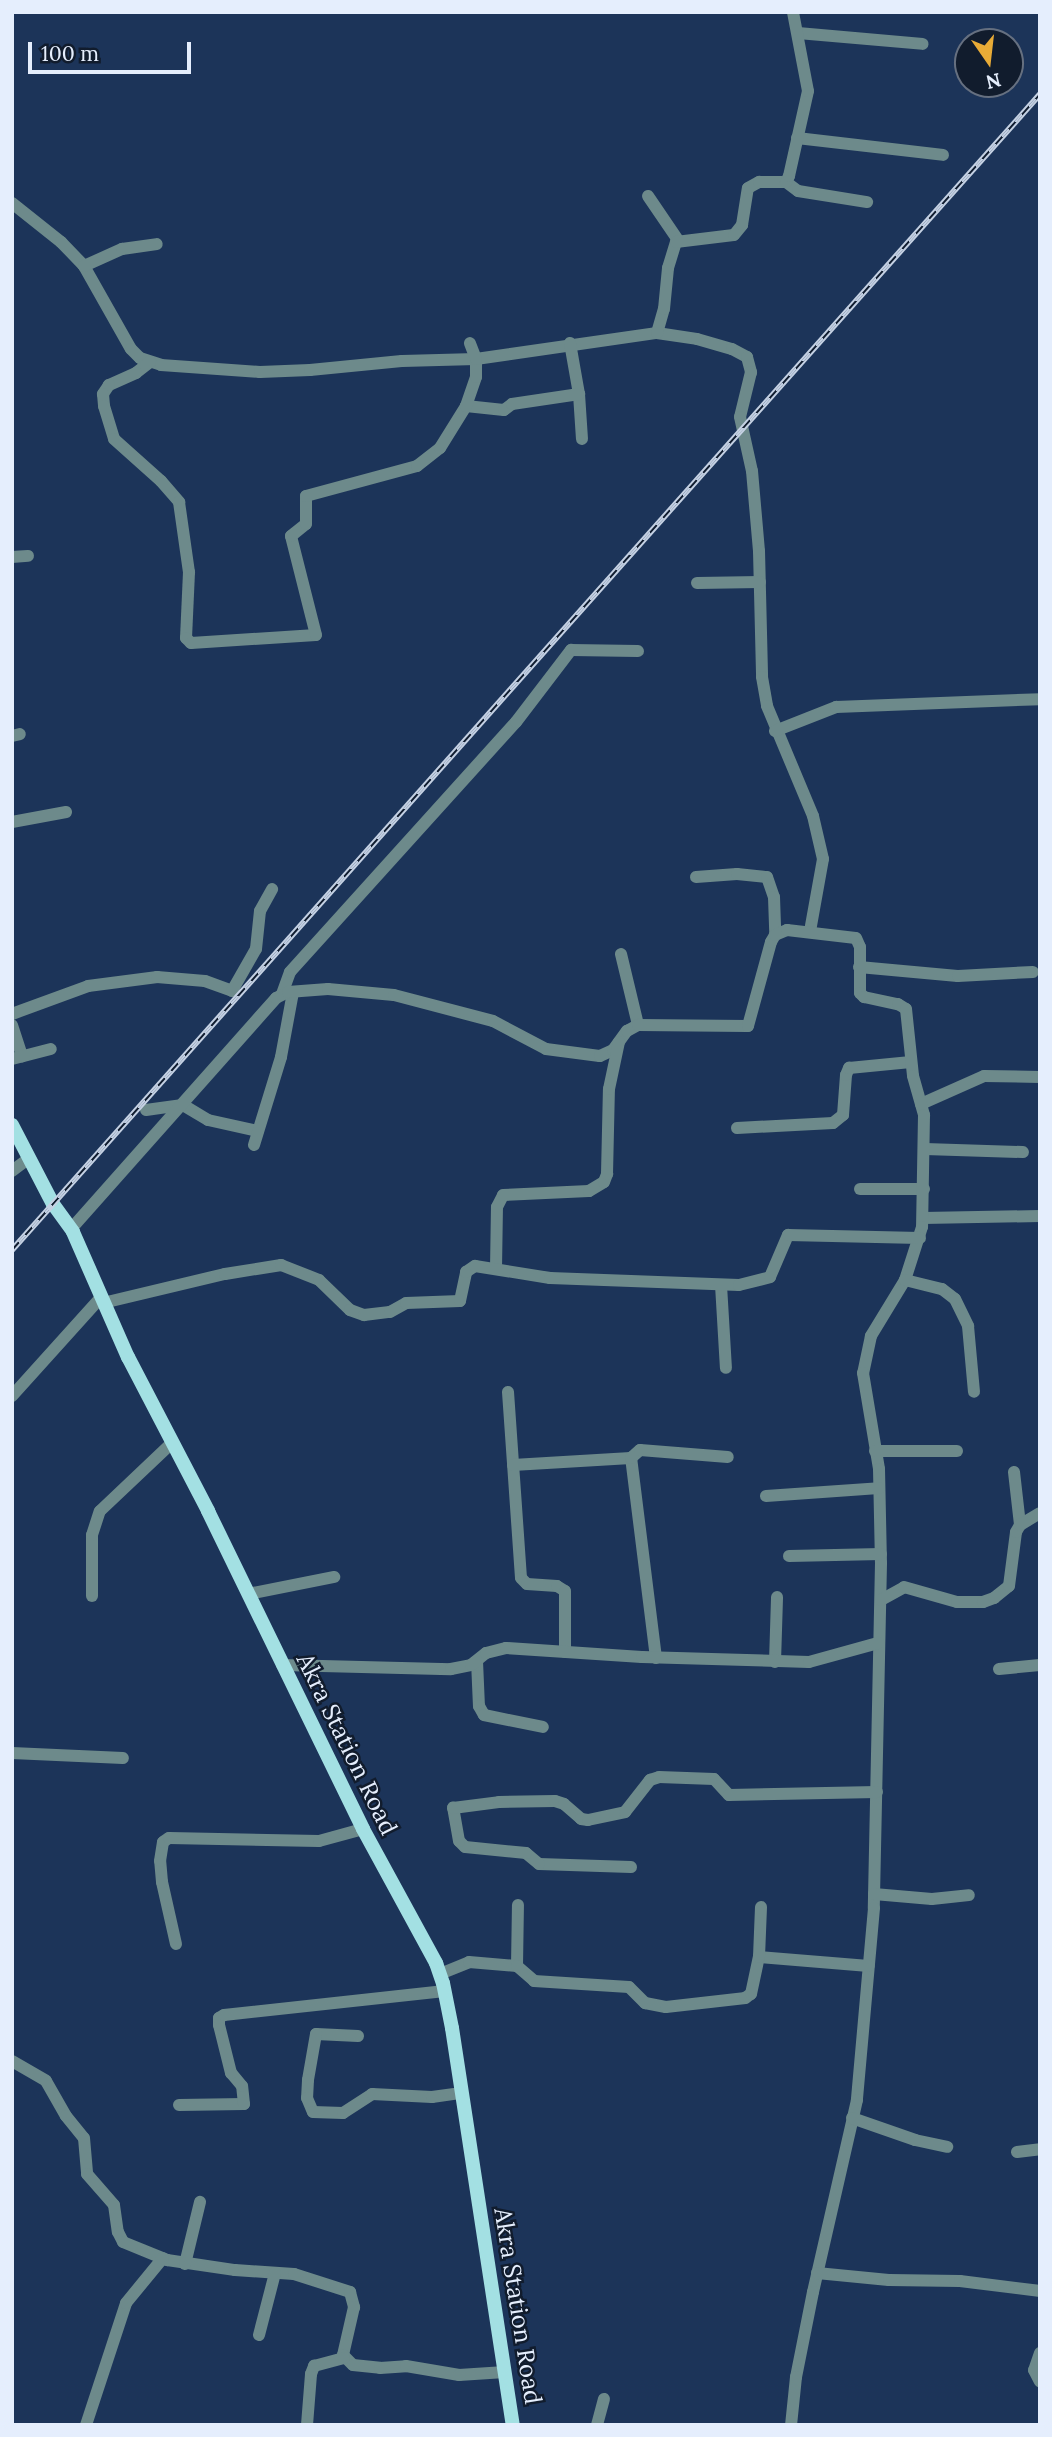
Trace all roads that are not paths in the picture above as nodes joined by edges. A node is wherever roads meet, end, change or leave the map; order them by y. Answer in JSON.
{"nodes":[{"id":1,"x":793,"y":12,"type":"edge"},
{"id":2,"x":798,"y":33,"type":"junction"},
{"id":3,"x":923,"y":44,"type":"dead end"},
{"id":4,"x":797,"y":138,"type":"junction"},
{"id":5,"x":943,"y":155,"type":"dead end"},
{"id":6,"x":786,"y":183,"type":"junction"},
{"id":7,"x":648,"y":196,"type":"dead end"},
{"id":8,"x":867,"y":202,"type":"dead end"},
{"id":9,"x":12,"y":203,"type":"edge"},
{"id":10,"x":678,"y":240,"type":"junction"},
{"id":11,"x":158,"y":244,"type":"dead end"},
{"id":12,"x":84,"y":266,"type":"junction"},
{"id":13,"x":657,"y":333,"type":"junction"},
{"id":14,"x":470,"y":343,"type":"dead end"},
{"id":15,"x":570,"y":343,"type":"junction"},
{"id":16,"x":476,"y":359,"type":"junction"},
{"id":17,"x":150,"y":362,"type":"junction"},
{"id":18,"x":579,"y":394,"type":"junction"},
{"id":19,"x":466,"y":406,"type":"junction"},
{"id":20,"x":582,"y":439,"type":"dead end"},
{"id":21,"x":28,"y":556,"type":"dead end"},
{"id":22,"x":12,"y":557,"type":"edge"},
{"id":23,"x":760,"y":582,"type":"junction"},
{"id":24,"x":697,"y":583,"type":"dead end"},
{"id":25,"x":638,"y":652,"type":"dead end"},
{"id":26,"x":1040,"y":699,"type":"edge"},
{"id":27,"x":775,"y":731,"type":"junction"},
{"id":28,"x":66,"y":812,"type":"dead end"},
{"id":29,"x":12,"y":822,"type":"edge"},
{"id":30,"x":696,"y":877,"type":"dead end"},
{"id":31,"x":272,"y":889,"type":"dead end"},
{"id":32,"x":810,"y":931,"type":"junction"},
{"id":33,"x":775,"y":935,"type":"junction"},
{"id":34,"x":621,"y":954,"type":"dead end"},
{"id":35,"x":859,"y":967,"type":"junction"},
{"id":36,"x":1033,"y":972,"type":"dead end"},
{"id":37,"x":287,"y":993,"type":"junction"},
{"id":38,"x":12,"y":1014,"type":"edge"},
{"id":39,"x":12,"y":1025,"type":"edge"},
{"id":40,"x":638,"y":1025,"type":"junction"},
{"id":41,"x":619,"y":1042,"type":"junction"},
{"id":42,"x":51,"y":1049,"type":"dead end"},
{"id":43,"x":17,"y":1058,"type":"edge"},
{"id":44,"x":911,"y":1062,"type":"junction"},
{"id":45,"x":1040,"y":1077,"type":"edge"},
{"id":46,"x":921,"y":1104,"type":"junction"},
{"id":47,"x":183,"y":1105,"type":"junction"},
{"id":48,"x":146,"y":1110,"type":"dead end"},
{"id":49,"x":12,"y":1125,"type":"edge"},
{"id":50,"x":737,"y":1128,"type":"dead end"},
{"id":51,"x":258,"y":1131,"type":"junction"},
{"id":52,"x":254,"y":1145,"type":"dead end"},
{"id":53,"x":925,"y":1149,"type":"junction"},
{"id":54,"x":1023,"y":1152,"type":"dead end"},
{"id":55,"x":28,"y":1159,"type":"junction"},
{"id":56,"x":12,"y":1171,"type":"edge"},
{"id":57,"x":860,"y":1189,"type":"dead end"},
{"id":58,"x":924,"y":1189,"type":"junction"},
{"id":59,"x":1040,"y":1216,"type":"edge"},
{"id":60,"x":923,"y":1218,"type":"junction"},
{"id":61,"x":71,"y":1229,"type":"junction"},
{"id":62,"x":920,"y":1238,"type":"junction"},
{"id":63,"x":496,"y":1269,"type":"junction"},
{"id":64,"x":905,"y":1280,"type":"junction"},
{"id":65,"x":721,"y":1285,"type":"junction"},
{"id":66,"x":102,"y":1300,"type":"junction"},
{"id":67,"x":726,"y":1368,"type":"dead end"},
{"id":68,"x":508,"y":1392,"type":"dead end"},
{"id":69,"x":974,"y":1392,"type":"dead end"},
{"id":70,"x":12,"y":1396,"type":"edge"},
{"id":71,"x":173,"y":1443,"type":"junction"},
{"id":72,"x":874,"y":1451,"type":"junction"},
{"id":73,"x":957,"y":1451,"type":"dead end"},
{"id":74,"x":728,"y":1457,"type":"dead end"},
{"id":75,"x":631,"y":1458,"type":"junction"},
{"id":76,"x":513,"y":1465,"type":"junction"},
{"id":77,"x":1014,"y":1472,"type":"dead end"},
{"id":78,"x":879,"y":1488,"type":"junction"},
{"id":79,"x":766,"y":1496,"type":"dead end"},
{"id":80,"x":1040,"y":1513,"type":"edge"},
{"id":81,"x":1020,"y":1525,"type":"junction"},
{"id":82,"x":881,"y":1554,"type":"junction"},
{"id":83,"x":789,"y":1556,"type":"dead end"},
{"id":84,"x":334,"y":1577,"type":"dead end"},
{"id":85,"x":248,"y":1594,"type":"junction"},
{"id":86,"x":92,"y":1596,"type":"dead end"},
{"id":87,"x":777,"y":1597,"type":"dead end"},
{"id":88,"x":881,"y":1600,"type":"junction"},
{"id":89,"x":878,"y":1643,"type":"junction"},
{"id":90,"x":565,"y":1652,"type":"junction"},
{"id":91,"x":656,"y":1658,"type":"junction"},
{"id":92,"x":477,"y":1661,"type":"junction"},
{"id":93,"x":775,"y":1662,"type":"junction"},
{"id":94,"x":282,"y":1665,"type":"junction"},
{"id":95,"x":1040,"y":1665,"type":"edge"},
{"id":96,"x":999,"y":1669,"type":"dead end"},
{"id":97,"x":543,"y":1727,"type":"dead end"},
{"id":98,"x":12,"y":1754,"type":"edge"},
{"id":99,"x":123,"y":1758,"type":"dead end"},
{"id":100,"x":877,"y":1792,"type":"junction"},
{"id":101,"x":363,"y":1829,"type":"junction"},
{"id":102,"x":631,"y":1867,"type":"dead end"},
{"id":103,"x":874,"y":1894,"type":"junction"},
{"id":104,"x":969,"y":1895,"type":"dead end"},
{"id":105,"x":518,"y":1905,"type":"dead end"},
{"id":106,"x":761,"y":1907,"type":"dead end"},
{"id":107,"x":176,"y":1944,"type":"dead end"},
{"id":108,"x":759,"y":1957,"type":"junction"},
{"id":109,"x":517,"y":1966,"type":"junction"},
{"id":110,"x":869,"y":1966,"type":"junction"},
{"id":111,"x":440,"y":1974,"type":"junction"},
{"id":112,"x":445,"y":1991,"type":"junction"},
{"id":113,"x":358,"y":2036,"type":"dead end"},
{"id":114,"x":12,"y":2061,"type":"edge"},
{"id":115,"x":460,"y":2093,"type":"junction"},
{"id":116,"x":179,"y":2105,"type":"dead end"},
{"id":117,"x":852,"y":2118,"type":"junction"},
{"id":118,"x":947,"y":2147,"type":"dead end"},
{"id":119,"x":1040,"y":2149,"type":"edge"},
{"id":120,"x":1017,"y":2152,"type":"dead end"},
{"id":121,"x":200,"y":2202,"type":"dead end"},
{"id":122,"x":163,"y":2258,"type":"junction"},
{"id":123,"x":185,"y":2264,"type":"junction"},
{"id":124,"x":275,"y":2273,"type":"junction"},
{"id":125,"x":817,"y":2273,"type":"junction"},
{"id":126,"x":1040,"y":2291,"type":"edge"},
{"id":127,"x":259,"y":2335,"type":"dead end"},
{"id":128,"x":1040,"y":2353,"type":"edge"},
{"id":129,"x":344,"y":2358,"type":"junction"},
{"id":130,"x":505,"y":2372,"type":"junction"},
{"id":131,"x":1040,"y":2382,"type":"edge"},
{"id":132,"x":604,"y":2399,"type":"dead end"},
{"id":133,"x":86,"y":2425,"type":"edge"},
{"id":134,"x":307,"y":2425,"type":"edge"},
{"id":135,"x":513,"y":2425,"type":"edge"},
{"id":136,"x":597,"y":2425,"type":"edge"},
{"id":137,"x":791,"y":2425,"type":"edge"}],
"edges":[{"from":1,"to":2,"type":"street"},
{"from":2,"to":3,"type":"street"},
{"from":2,"to":4,"type":"street"},
{"from":4,"to":5,"type":"street"},
{"from":4,"to":6,"type":"street"},
{"from":6,"to":8,"type":"street"},
{"from":6,"to":10,"type":"street"},
{"from":7,"to":10,"type":"street"},
{"from":9,"to":12,"type":"street"},
{"from":10,"to":13,"type":"street"},
{"from":11,"to":12,"type":"street"},
{"from":12,"to":17,"type":"street"},
{"from":13,"to":15,"type":"street"},
{"from":13,"to":23,"type":"street"},
{"from":14,"to":16,"type":"street"},
{"from":15,"to":16,"type":"street"},
{"from":15,"to":18,"type":"street"},
{"from":16,"to":17,"type":"street"},
{"from":16,"to":19,"type":"street"},
{"from":17,"to":19,"type":"street"},
{"from":18,"to":19,"type":"street"},
{"from":18,"to":20,"type":"street"},
{"from":21,"to":22,"type":"street"},
{"from":23,"to":24,"type":"street"},
{"from":23,"to":27,"type":"street"},
{"from":25,"to":37,"type":"street"},
{"from":26,"to":27,"type":"street"},
{"from":27,"to":32,"type":"street"},
{"from":28,"to":29,"type":"street"},
{"from":30,"to":33,"type":"street"},
{"from":31,"to":38,"type":"street"},
{"from":32,"to":33,"type":"street"},
{"from":32,"to":35,"type":"street"},
{"from":33,"to":40,"type":"street"},
{"from":34,"to":40,"type":"street"},
{"from":35,"to":36,"type":"street"},
{"from":35,"to":44,"type":"street"},
{"from":37,"to":41,"type":"street"},
{"from":37,"to":47,"type":"street"},
{"from":37,"to":51,"type":"street"},
{"from":39,"to":43,"type":"street"},
{"from":40,"to":41,"type":"street"},
{"from":41,"to":63,"type":"street"},
{"from":42,"to":43,"type":"street"},
{"from":44,"to":46,"type":"street"},
{"from":44,"to":50,"type":"street"},
{"from":45,"to":46,"type":"street"},
{"from":46,"to":53,"type":"street"},
{"from":47,"to":48,"type":"street"},
{"from":47,"to":51,"type":"street"},
{"from":47,"to":61,"type":"street"},
{"from":49,"to":55,"type":"main road","name":"Akra Station Road"},
{"from":51,"to":52,"type":"street"},
{"from":53,"to":54,"type":"street"},
{"from":53,"to":58,"type":"street"},
{"from":55,"to":56,"type":"street"},
{"from":55,"to":61,"type":"main road","name":"Akra Station Road"},
{"from":57,"to":58,"type":"street"},
{"from":58,"to":60,"type":"street"},
{"from":59,"to":60,"type":"street"},
{"from":60,"to":62,"type":"street"},
{"from":61,"to":66,"type":"main road","name":"Akra Station Road"},
{"from":62,"to":64,"type":"street"},
{"from":62,"to":65,"type":"street"},
{"from":63,"to":65,"type":"street"},
{"from":63,"to":66,"type":"street"},
{"from":64,"to":69,"type":"street"},
{"from":64,"to":72,"type":"street"},
{"from":65,"to":67,"type":"street"},
{"from":66,"to":70,"type":"street"},
{"from":66,"to":71,"type":"main road","name":"Akra Station Road"},
{"from":68,"to":76,"type":"street"},
{"from":71,"to":85,"type":"main road","name":"Akra Station Road"},
{"from":71,"to":86,"type":"street"},
{"from":72,"to":73,"type":"street"},
{"from":72,"to":78,"type":"street"},
{"from":74,"to":75,"type":"street"},
{"from":75,"to":76,"type":"street"},
{"from":75,"to":91,"type":"street"},
{"from":76,"to":90,"type":"street"},
{"from":77,"to":81,"type":"street"},
{"from":78,"to":79,"type":"street"},
{"from":78,"to":82,"type":"street"},
{"from":80,"to":81,"type":"street"},
{"from":81,"to":88,"type":"street"},
{"from":82,"to":83,"type":"street"},
{"from":82,"to":88,"type":"street"},
{"from":84,"to":85,"type":"street"},
{"from":85,"to":94,"type":"main road","name":"Akra Station Road"},
{"from":87,"to":93,"type":"street"},
{"from":88,"to":89,"type":"street"},
{"from":89,"to":93,"type":"street"},
{"from":89,"to":100,"type":"street"},
{"from":90,"to":91,"type":"street"},
{"from":90,"to":92,"type":"street"},
{"from":91,"to":93,"type":"street"},
{"from":92,"to":94,"type":"street"},
{"from":92,"to":97,"type":"street"},
{"from":94,"to":101,"type":"main road","name":"Akra Station Road"},
{"from":95,"to":96,"type":"street"},
{"from":98,"to":99,"type":"street"},
{"from":100,"to":102,"type":"street"},
{"from":100,"to":103,"type":"street"},
{"from":101,"to":107,"type":"street"},
{"from":101,"to":111,"type":"main road","name":"Akra Station Road"},
{"from":103,"to":104,"type":"street"},
{"from":103,"to":110,"type":"street"},
{"from":105,"to":109,"type":"street"},
{"from":106,"to":108,"type":"street"},
{"from":108,"to":109,"type":"street"},
{"from":108,"to":110,"type":"street"},
{"from":109,"to":111,"type":"street"},
{"from":110,"to":117,"type":"street"},
{"from":111,"to":112,"type":"main road","name":"Akra Station Road"},
{"from":112,"to":115,"type":"main road","name":"Akra Station Road"},
{"from":112,"to":116,"type":"street"},
{"from":113,"to":115,"type":"street"},
{"from":114,"to":122,"type":"street"},
{"from":115,"to":130,"type":"main road","name":"Akra Station Road"},
{"from":117,"to":118,"type":"street"},
{"from":117,"to":125,"type":"street"},
{"from":119,"to":120,"type":"street"},
{"from":121,"to":123,"type":"street"},
{"from":122,"to":123,"type":"street"},
{"from":122,"to":133,"type":"street"},
{"from":123,"to":124,"type":"street"},
{"from":124,"to":127,"type":"street"},
{"from":124,"to":129,"type":"street"},
{"from":125,"to":126,"type":"street"},
{"from":125,"to":137,"type":"street"},
{"from":128,"to":131,"type":"street"},
{"from":129,"to":130,"type":"street"},
{"from":129,"to":134,"type":"street"},
{"from":130,"to":135,"type":"main road","name":"Akra Station Road"},
{"from":132,"to":136,"type":"street"}]}
